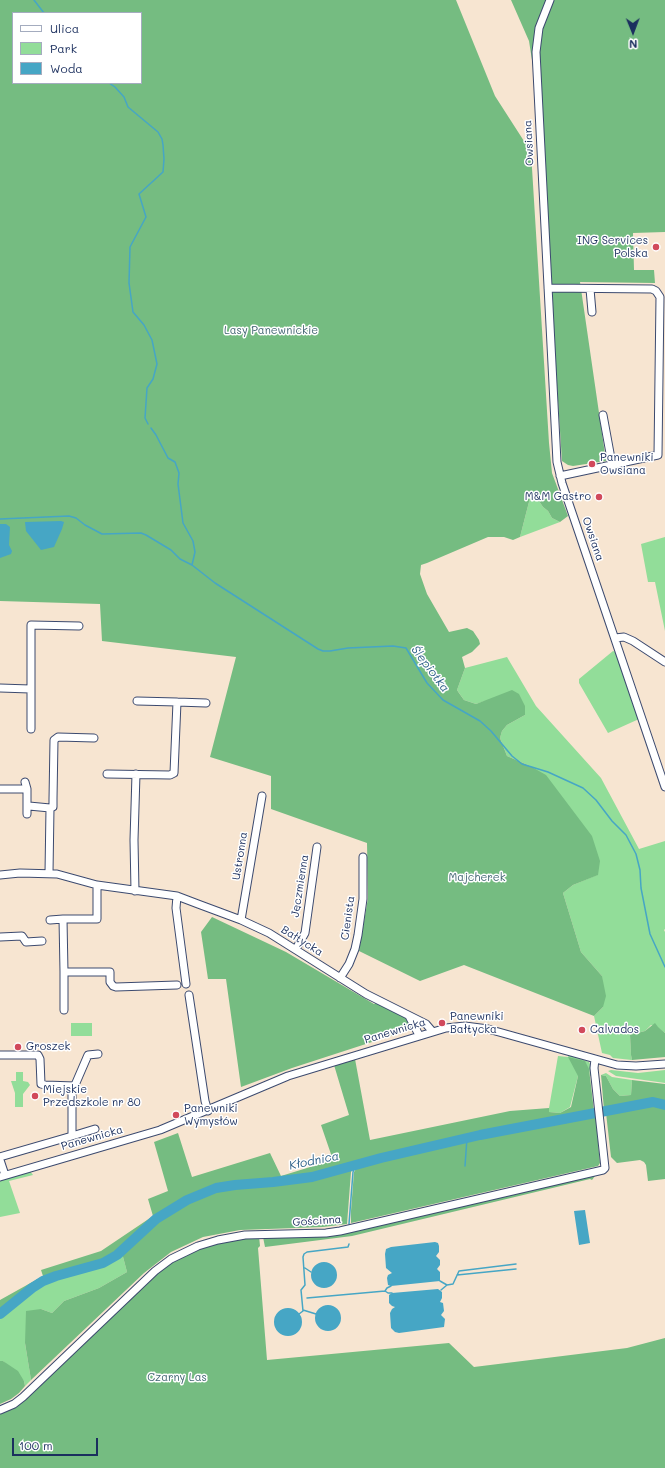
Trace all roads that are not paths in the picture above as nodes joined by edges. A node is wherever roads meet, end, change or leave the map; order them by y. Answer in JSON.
{"nodes":[{"id":1,"x":550,"y":0,"type":"edge"},
{"id":2,"x":548,"y":288,"type":"junction"},
{"id":3,"x":590,"y":289,"type":"junction"},
{"id":4,"x":592,"y":312,"type":"dead end"},
{"id":5,"x":603,"y":415,"type":"dead end"},
{"id":6,"x":662,"y":454,"type":"edge"},
{"id":7,"x":612,"y":464,"type":"junction"},
{"id":8,"x":560,"y":476,"type":"junction"},
{"id":9,"x":79,"y":626,"type":"dead end"},
{"id":10,"x":614,"y":638,"type":"junction"},
{"id":11,"x":665,"y":662,"type":"edge"},
{"id":12,"x":0,"y":688,"type":"edge"},
{"id":13,"x":30,"y":689,"type":"junction"},
{"id":14,"x":137,"y":701,"type":"dead end"},
{"id":15,"x":177,"y":702,"type":"junction"},
{"id":16,"x":206,"y":702,"type":"dead end"},
{"id":17,"x":31,"y":729,"type":"dead end"},
{"id":18,"x":94,"y":738,"type":"dead end"},
{"id":19,"x":107,"y":774,"type":"dead end"},
{"id":20,"x":136,"y":774,"type":"junction"},
{"id":21,"x":665,"y":787,"type":"edge"},
{"id":22,"x":0,"y":789,"type":"edge"},
{"id":23,"x":262,"y":796,"type":"dead end"},
{"id":24,"x":27,"y":804,"type":"junction"},
{"id":25,"x":50,"y":808,"type":"junction"},
{"id":26,"x":27,"y":814,"type":"dead end"},
{"id":27,"x":317,"y":847,"type":"dead end"},
{"id":28,"x":363,"y":857,"type":"dead end"},
{"id":29,"x":49,"y":873,"type":"junction"},
{"id":30,"x":0,"y":875,"type":"edge"},
{"id":31,"x":97,"y":885,"type":"junction"},
{"id":32,"x":134,"y":891,"type":"junction"},
{"id":33,"x":177,"y":896,"type":"junction"},
{"id":34,"x":63,"y":919,"type":"junction"},
{"id":35,"x":50,"y":920,"type":"dead end"},
{"id":36,"x":241,"y":920,"type":"junction"},
{"id":37,"x":0,"y":937,"type":"edge"},
{"id":38,"x":42,"y":941,"type":"dead end"},
{"id":39,"x":296,"y":949,"type":"junction"},
{"id":40,"x":64,"y":972,"type":"junction"},
{"id":41,"x":340,"y":978,"type":"junction"},
{"id":42,"x":186,"y":984,"type":"dead end"},
{"id":43,"x":177,"y":985,"type":"dead end"},
{"id":44,"x":189,"y":995,"type":"dead end"},
{"id":45,"x":64,"y":1010,"type":"dead end"},
{"id":46,"x":409,"y":1016,"type":"junction"},
{"id":47,"x":432,"y":1031,"type":"junction"},
{"id":48,"x":419,"y":1035,"type":"junction"},
{"id":49,"x":98,"y":1054,"type":"dead end"},
{"id":50,"x":0,"y":1055,"type":"edge"},
{"id":51,"x":595,"y":1059,"type":"junction"},
{"id":52,"x":665,"y":1064,"type":"edge"},
{"id":53,"x":75,"y":1086,"type":"junction"},
{"id":54,"x":208,"y":1110,"type":"junction"},
{"id":55,"x":95,"y":1128,"type":"dead end"},
{"id":56,"x":72,"y":1136,"type":"junction"},
{"id":57,"x":0,"y":1159,"type":"edge"},
{"id":58,"x":2,"y":1176,"type":"edge"},
{"id":59,"x":0,"y":1410,"type":"edge"}],
"edges":[{"from":1,"to":2,"type":"street","name":"Owsiana"},
{"from":2,"to":3,"type":"street"},
{"from":2,"to":8,"type":"street","name":"Owsiana"},
{"from":3,"to":4,"type":"street"},
{"from":3,"to":6,"type":"street"},
{"from":5,"to":7,"type":"street"},
{"from":6,"to":7,"type":"street"},
{"from":7,"to":8,"type":"street"},
{"from":8,"to":10,"type":"street","name":"Owsiana"},
{"from":9,"to":13,"type":"street"},
{"from":10,"to":11,"type":"street"},
{"from":10,"to":21,"type":"street","name":"Owsiana"},
{"from":12,"to":13,"type":"street"},
{"from":13,"to":17,"type":"street"},
{"from":14,"to":15,"type":"street"},
{"from":15,"to":16,"type":"street"},
{"from":15,"to":20,"type":"street"},
{"from":18,"to":25,"type":"street"},
{"from":19,"to":20,"type":"street"},
{"from":20,"to":32,"type":"street"},
{"from":22,"to":24,"type":"street"},
{"from":23,"to":36,"type":"street","name":"Ustronna"},
{"from":24,"to":25,"type":"street"},
{"from":24,"to":26,"type":"street"},
{"from":25,"to":29,"type":"street"},
{"from":27,"to":39,"type":"street","name":"Jęczmienna"},
{"from":28,"to":41,"type":"street","name":"Cienista"},
{"from":29,"to":30,"type":"street","name":"Bałtycka"},
{"from":29,"to":31,"type":"street","name":"Bałtycka"},
{"from":31,"to":32,"type":"street","name":"Bałtycka"},
{"from":31,"to":34,"type":"street"},
{"from":32,"to":33,"type":"street","name":"Bałtycka"},
{"from":33,"to":36,"type":"street","name":"Bałtycka"},
{"from":33,"to":42,"type":"street"},
{"from":34,"to":35,"type":"street"},
{"from":34,"to":40,"type":"street"},
{"from":36,"to":39,"type":"street","name":"Bałtycka"},
{"from":37,"to":38,"type":"street"},
{"from":39,"to":41,"type":"street","name":"Bałtycka"},
{"from":40,"to":43,"type":"street"},
{"from":40,"to":45,"type":"street"},
{"from":41,"to":46,"type":"street","name":"Bałtycka"},
{"from":44,"to":54,"type":"street"},
{"from":46,"to":47,"type":"street","name":"Bałtycka"},
{"from":46,"to":48,"type":"street"},
{"from":47,"to":48,"type":"street","name":"Panewnicka"},
{"from":47,"to":51,"type":"street","name":"Panewnicka"},
{"from":48,"to":54,"type":"street","name":"Panewnicka"},
{"from":49,"to":53,"type":"street","name":"Panewnicka"},
{"from":50,"to":53,"type":"street"},
{"from":51,"to":52,"type":"street","name":"Panewnicka"},
{"from":51,"to":59,"type":"street","name":"Gościnna"},
{"from":53,"to":56,"type":"street","name":"Panewnicka"},
{"from":54,"to":58,"type":"street","name":"Panewnicka"},
{"from":55,"to":56,"type":"street","name":"Panewnicka"},
{"from":56,"to":57,"type":"street","name":"Panewnicka"},
{"from":57,"to":58,"type":"street","name":"Panewnicka"}]}
